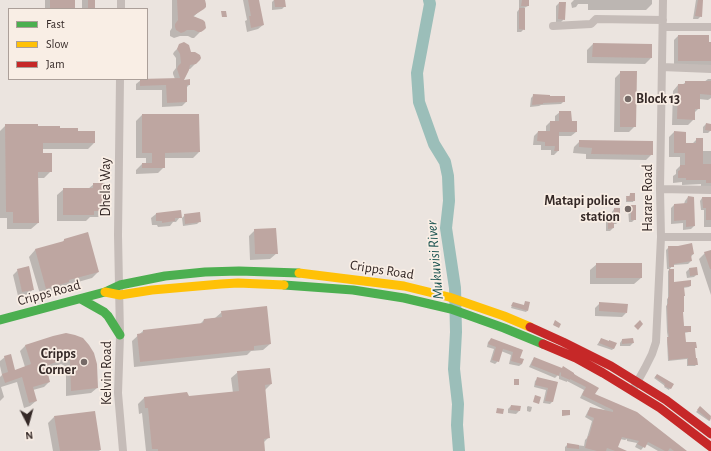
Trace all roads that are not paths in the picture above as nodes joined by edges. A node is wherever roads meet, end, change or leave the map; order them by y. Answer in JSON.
{"nodes":[{"id":1,"x":663,"y":0,"type":"edge"},
{"id":2,"x":663,"y":23,"type":"junction"},
{"id":3,"x":553,"y":26,"type":"dead end"},
{"id":4,"x":711,"y":27,"type":"edge"},
{"id":5,"x":662,"y":67,"type":"junction"},
{"id":6,"x":711,"y":69,"type":"edge"},
{"id":7,"x":120,"y":80,"type":"edge"},
{"id":8,"x":660,"y":189,"type":"junction"},
{"id":9,"x":711,"y":190,"type":"edge"},
{"id":10,"x":661,"y":237,"type":"junction"},
{"id":11,"x":711,"y":237,"type":"edge"},
{"id":12,"x":120,"y":284,"type":"junction"},
{"id":13,"x":105,"y":292,"type":"junction"},
{"id":14,"x":120,"y":295,"type":"junction"},
{"id":15,"x":80,"y":299,"type":"junction"},
{"id":16,"x":0,"y":320,"type":"edge"},
{"id":17,"x":120,"y":335,"type":"junction"},
{"id":18,"x":638,"y":382,"type":"junction"},
{"id":19,"x":632,"y":390,"type":"junction"},
{"id":20,"x":711,"y":434,"type":"edge"},
{"id":21,"x":711,"y":447,"type":"edge"},
{"id":22,"x":123,"y":451,"type":"edge"}],
"edges":[{"from":1,"to":2,"type":"street","name":"Harare Road"},
{"from":2,"to":3,"type":"street"},
{"from":2,"to":4,"type":"street"},
{"from":2,"to":5,"type":"street","name":"Harare Road"},
{"from":5,"to":6,"type":"street"},
{"from":5,"to":8,"type":"street","name":"Harare Road"},
{"from":7,"to":12,"type":"street","name":"Dhela Way"},
{"from":8,"to":9,"type":"street"},
{"from":8,"to":10,"type":"street","name":"Harare Road"},
{"from":10,"to":11,"type":"street"},
{"from":10,"to":18,"type":"street","name":"Harare Road"},
{"from":12,"to":13,"type":"main road","name":"Cripps Road"},
{"from":12,"to":14,"type":"street","name":"Dhela Way"},
{"from":12,"to":18,"type":"main road","name":"Cripps Road"},
{"from":13,"to":14,"type":"main road","name":"Cripps Road"},
{"from":13,"to":15,"type":"main road","name":"Cripps Road"},
{"from":14,"to":17,"type":"street","name":"Kelvin Road"},
{"from":14,"to":19,"type":"main road","name":"Cripps Road"},
{"from":15,"to":16,"type":"main road","name":"Cripps Road"},
{"from":15,"to":17,"type":"main road"},
{"from":17,"to":22,"type":"street","name":"Kelvin Road"},
{"from":18,"to":19,"type":"street","name":"Harare Road"},
{"from":18,"to":20,"type":"main road","name":"Cripps Road"},
{"from":19,"to":21,"type":"main road","name":"Cripps Road"}]}
